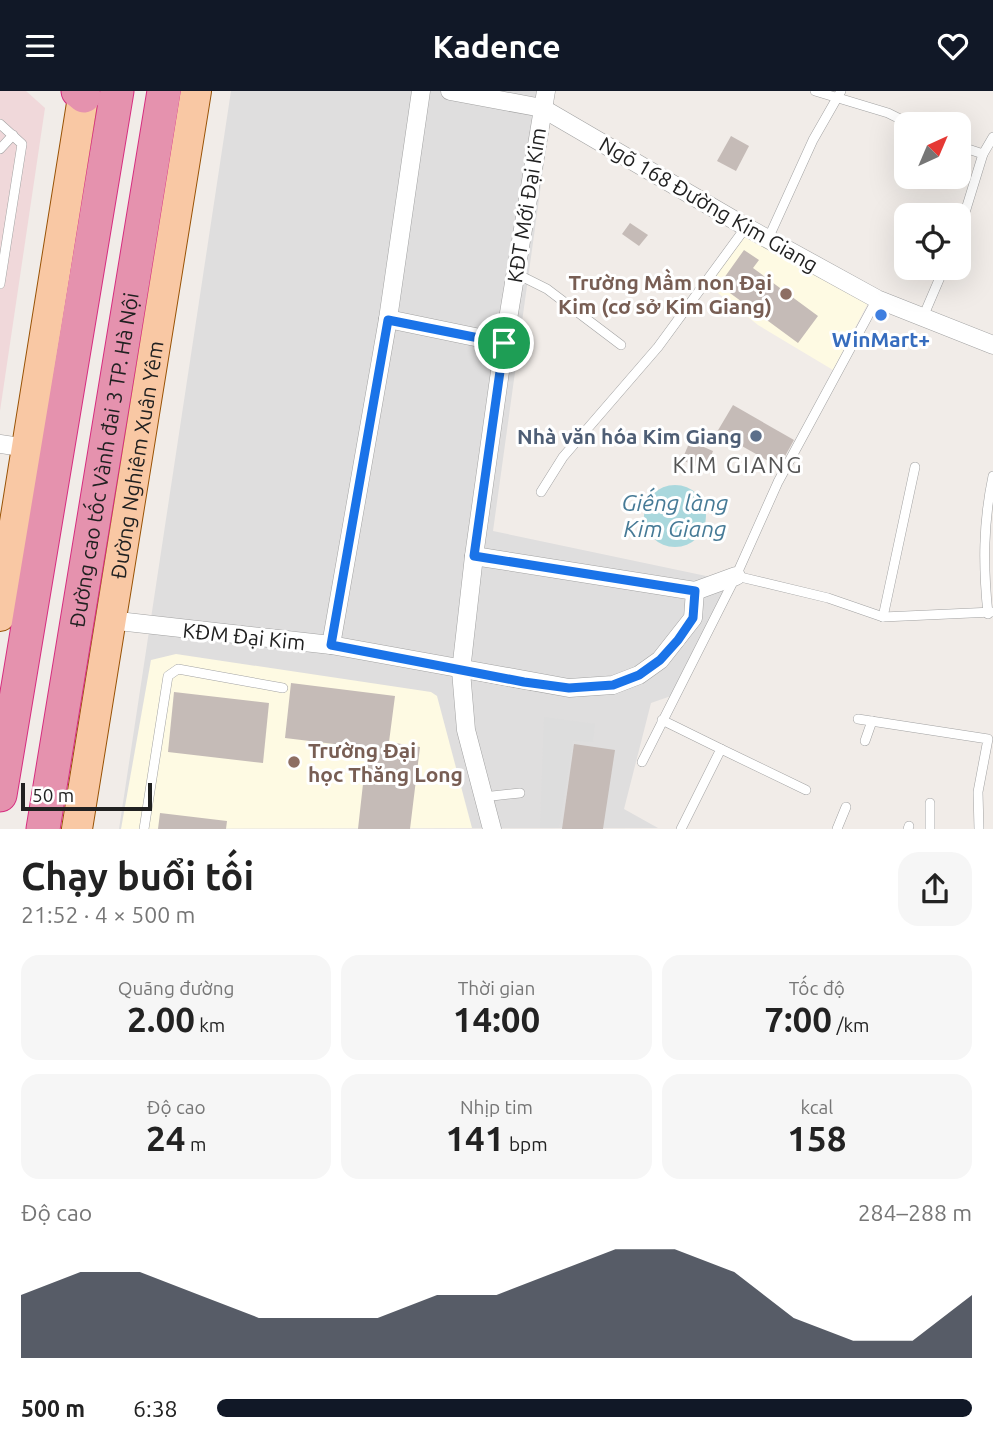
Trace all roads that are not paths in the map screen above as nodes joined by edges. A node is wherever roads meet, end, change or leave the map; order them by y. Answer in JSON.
{"nodes":[{"id":1,"x":117,"y":91,"type":"edge"},
{"id":2,"x":164,"y":91,"type":"edge"},
{"id":3,"x":196,"y":91,"type":"edge"},
{"id":4,"x":421,"y":91,"type":"edge"},
{"id":5,"x":450,"y":91,"type":"edge"},
{"id":6,"x":815,"y":91,"type":"edge"},
{"id":7,"x":82,"y":93,"type":"edge"},
{"id":8,"x":839,"y":94,"type":"edge"},
{"id":9,"x":544,"y":99,"type":"edge"},
{"id":10,"x":894,"y":116,"type":"edge"},
{"id":11,"x":0,"y":124,"type":"edge"},
{"id":12,"x":13,"y":135,"type":"junction"},
{"id":13,"x":993,"y":137,"type":"edge"},
{"id":14,"x":0,"y":149,"type":"edge"},
{"id":15,"x":971,"y":150,"type":"edge"},
{"id":16,"x":983,"y":154,"type":"junction"},
{"id":17,"x":968,"y":203,"type":"edge"},
{"id":18,"x":746,"y":227,"type":"junction"},
{"id":19,"x":768,"y":239,"type":"junction"},
{"id":20,"x":515,"y":273,"type":"junction"},
{"id":21,"x":939,"y":280,"type":"edge"},
{"id":22,"x":0,"y":285,"type":"edge"},
{"id":23,"x":877,"y":299,"type":"junction"},
{"id":24,"x":923,"y":317,"type":"junction"},
{"id":25,"x":388,"y":320,"type":"junction"},
{"id":26,"x":504,"y":343,"type":"junction"},
{"id":27,"x":621,"y":345,"type":"dead end"},
{"id":28,"x":993,"y":345,"type":"edge"},
{"id":29,"x":13,"y":446,"type":"edge"},
{"id":30,"x":915,"y":467,"type":"dead end"},
{"id":31,"x":993,"y":476,"type":"edge"},
{"id":32,"x":541,"y":492,"type":"dead end"},
{"id":33,"x":474,"y":556,"type":"junction"},
{"id":34,"x":736,"y":576,"type":"junction"},
{"id":35,"x":695,"y":591,"type":"junction"},
{"id":36,"x":991,"y":613,"type":"edge"},
{"id":37,"x":0,"y":616,"type":"edge"},
{"id":38,"x":883,"y":617,"type":"junction"},
{"id":39,"x":109,"y":620,"type":"junction"},
{"id":40,"x":331,"y":645,"type":"junction"},
{"id":41,"x":461,"y":671,"type":"junction"},
{"id":42,"x":283,"y":688,"type":"dead end"},
{"id":43,"x":858,"y":719,"type":"dead end"},
{"id":44,"x":662,"y":720,"type":"junction"},
{"id":45,"x":872,"y":721,"type":"junction"},
{"id":46,"x":864,"y":741,"type":"dead end"},
{"id":47,"x":721,"y":749,"type":"junction"},
{"id":48,"x":642,"y":762,"type":"dead end"},
{"id":49,"x":806,"y":790,"type":"dead end"},
{"id":50,"x":520,"y":793,"type":"dead end"},
{"id":51,"x":0,"y":795,"type":"edge"},
{"id":52,"x":483,"y":797,"type":"junction"},
{"id":53,"x":930,"y":803,"type":"dead end"},
{"id":54,"x":846,"y":807,"type":"dead end"},
{"id":55,"x":43,"y":828,"type":"edge"},
{"id":56,"x":77,"y":828,"type":"edge"},
{"id":57,"x":144,"y":828,"type":"edge"},
{"id":58,"x":492,"y":828,"type":"edge"},
{"id":59,"x":681,"y":828,"type":"edge"},
{"id":60,"x":837,"y":828,"type":"edge"},
{"id":61,"x":929,"y":828,"type":"edge"},
{"id":62,"x":979,"y":828,"type":"edge"}],
"edges":[{"from":1,"to":51,"type":"highway"},
{"from":2,"to":55,"type":"highway","name":"Đường cao tốc Vành đai 3 TP. Hà Nội"},
{"from":3,"to":39,"type":"main road","name":"Đường Nghiêm Xuân Yêm"},
{"from":4,"to":25,"type":"street"},
{"from":5,"to":9,"type":"street","name":"KĐT Mới Đại Kim"},
{"from":6,"to":8,"type":"lane"},
{"from":7,"to":29,"type":"main road"},
{"from":8,"to":10,"type":"lane"},
{"from":8,"to":19,"type":"lane"},
{"from":9,"to":18,"type":"street","name":"Ngõ 168 Đường Kim Giang"},
{"from":9,"to":20,"type":"street","name":"KĐT Mới Đại Kim"},
{"from":11,"to":12,"type":"lane"},
{"from":12,"to":14,"type":"lane"},
{"from":12,"to":22,"type":"lane"},
{"from":13,"to":16,"type":"lane"},
{"from":15,"to":16,"type":"lane"},
{"from":16,"to":17,"type":"lane"},
{"from":18,"to":19,"type":"street","name":"Ngõ 168 Đường Kim Giang"},
{"from":18,"to":32,"type":"lane"},
{"from":19,"to":23,"type":"street","name":"Ngõ 168 Đường Kim Giang"},
{"from":20,"to":26,"type":"street","name":"KĐT Mới Đại Kim"},
{"from":20,"to":27,"type":"lane"},
{"from":21,"to":24,"type":"lane"},
{"from":23,"to":24,"type":"street","name":"Ngõ 168 Đường Kim Giang"},
{"from":23,"to":34,"type":"lane"},
{"from":24,"to":28,"type":"street","name":"Ngõ 168 Đường Kim Giang"},
{"from":25,"to":26,"type":"street"},
{"from":25,"to":40,"type":"street"},
{"from":26,"to":33,"type":"street","name":"KĐT Mới Đại Kim"},
{"from":29,"to":37,"type":"main road"},
{"from":30,"to":38,"type":"lane"},
{"from":31,"to":36,"type":"lane"},
{"from":33,"to":35,"type":"street"},
{"from":33,"to":41,"type":"street","name":"KĐT Mới Đại Kim"},
{"from":34,"to":35,"type":"street"},
{"from":34,"to":38,"type":"lane"},
{"from":34,"to":44,"type":"lane"},
{"from":35,"to":41,"type":"street"},
{"from":36,"to":38,"type":"lane"},
{"from":39,"to":40,"type":"street","name":"KĐM Đại Kim"},
{"from":39,"to":56,"type":"main road","name":"Đường Nghiêm Xuân Yêm"},
{"from":40,"to":41,"type":"street","name":"KĐM Đại Kim"},
{"from":41,"to":52,"type":"street","name":"KĐT Mới Đại Kim"},
{"from":42,"to":57,"type":"lane"},
{"from":43,"to":45,"type":"lane"},
{"from":44,"to":47,"type":"lane"},
{"from":44,"to":48,"type":"lane"},
{"from":45,"to":46,"type":"lane"},
{"from":45,"to":62,"type":"lane"},
{"from":47,"to":49,"type":"lane"},
{"from":47,"to":59,"type":"lane"},
{"from":50,"to":52,"type":"lane"},
{"from":52,"to":58,"type":"street","name":"KĐT Mới Đại Kim"},
{"from":53,"to":61,"type":"lane"},
{"from":54,"to":60,"type":"lane"}]}
